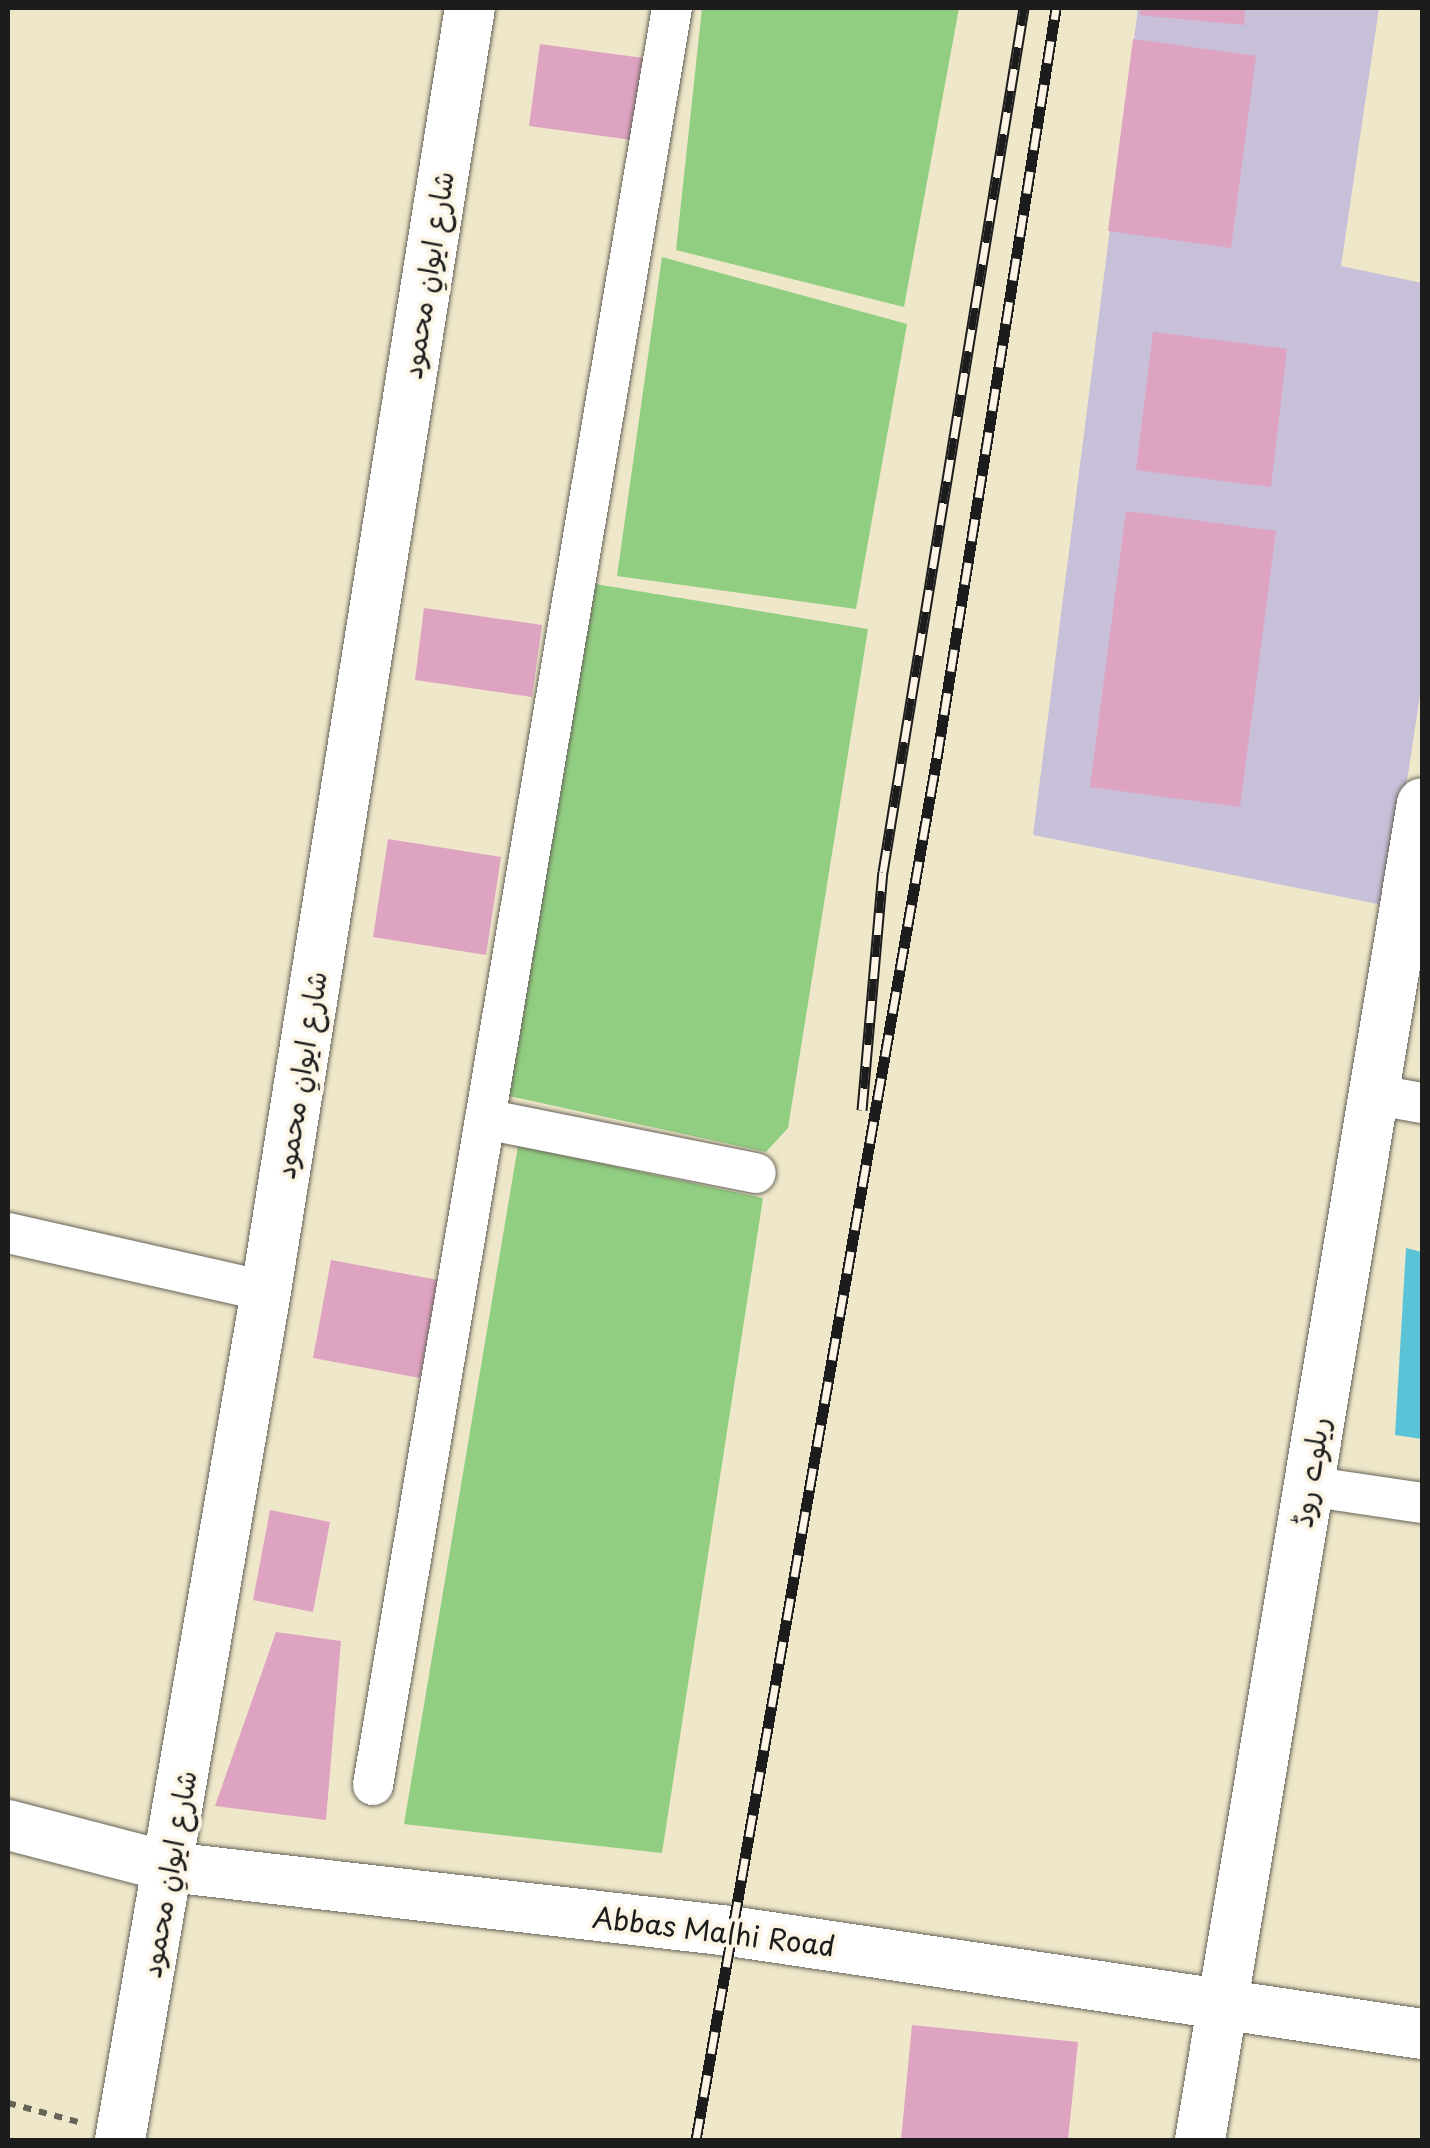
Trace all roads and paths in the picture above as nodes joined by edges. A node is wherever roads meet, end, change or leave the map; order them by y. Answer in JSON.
{"nodes":[{"id":1,"x":470,"y":8,"type":"edge"},
{"id":2,"x":672,"y":8,"type":"edge"},
{"id":3,"x":1422,"y":808,"type":"edge"},
{"id":4,"x":1372,"y":1094,"type":"junction"},
{"id":5,"x":1422,"y":1103,"type":"edge"},
{"id":6,"x":484,"y":1119,"type":"junction"},
{"id":7,"x":756,"y":1173,"type":"dead end"},
{"id":8,"x":8,"y":1232,"type":"edge"},
{"id":9,"x":266,"y":1291,"type":"junction"},
{"id":10,"x":1307,"y":1486,"type":"junction"},
{"id":11,"x":1422,"y":1503,"type":"edge"},
{"id":12,"x":372,"y":1786,"type":"dead end"},
{"id":13,"x":8,"y":1825,"type":"edge"},
{"id":14,"x":170,"y":1867,"type":"junction"},
{"id":15,"x":1222,"y":2002,"type":"junction"},
{"id":16,"x":1422,"y":2034,"type":"edge"},
{"id":17,"x":8,"y":2103,"type":"edge"},
{"id":18,"x":121,"y":2137,"type":"edge"},
{"id":19,"x":1200,"y":2140,"type":"edge"}],
"edges":[{"from":1,"to":9,"type":"street","name":"شارع ایوانِ محمود"},
{"from":2,"to":6,"type":"street"},
{"from":3,"to":4,"type":"street","name":"ریلوے روڈ"},
{"from":4,"to":5,"type":"street"},
{"from":4,"to":10,"type":"street","name":"ریلوے روڈ"},
{"from":6,"to":7,"type":"street"},
{"from":6,"to":12,"type":"street"},
{"from":8,"to":9,"type":"street"},
{"from":9,"to":14,"type":"street","name":"شارع ایوانِ محمود"},
{"from":10,"to":11,"type":"street"},
{"from":10,"to":15,"type":"street","name":"ریلوے روڈ"},
{"from":13,"to":14,"type":"street","name":"Abbas Malhi Road"},
{"from":14,"to":15,"type":"street","name":"Abbas Malhi Road"},
{"from":14,"to":18,"type":"street","name":"شارع ایوانِ محمود"},
{"from":15,"to":16,"type":"street","name":"Abbas Malhi Road"},
{"from":15,"to":19,"type":"street","name":"ریلوے روڈ"},
{"from":17,"to":18,"type":"path"}]}
